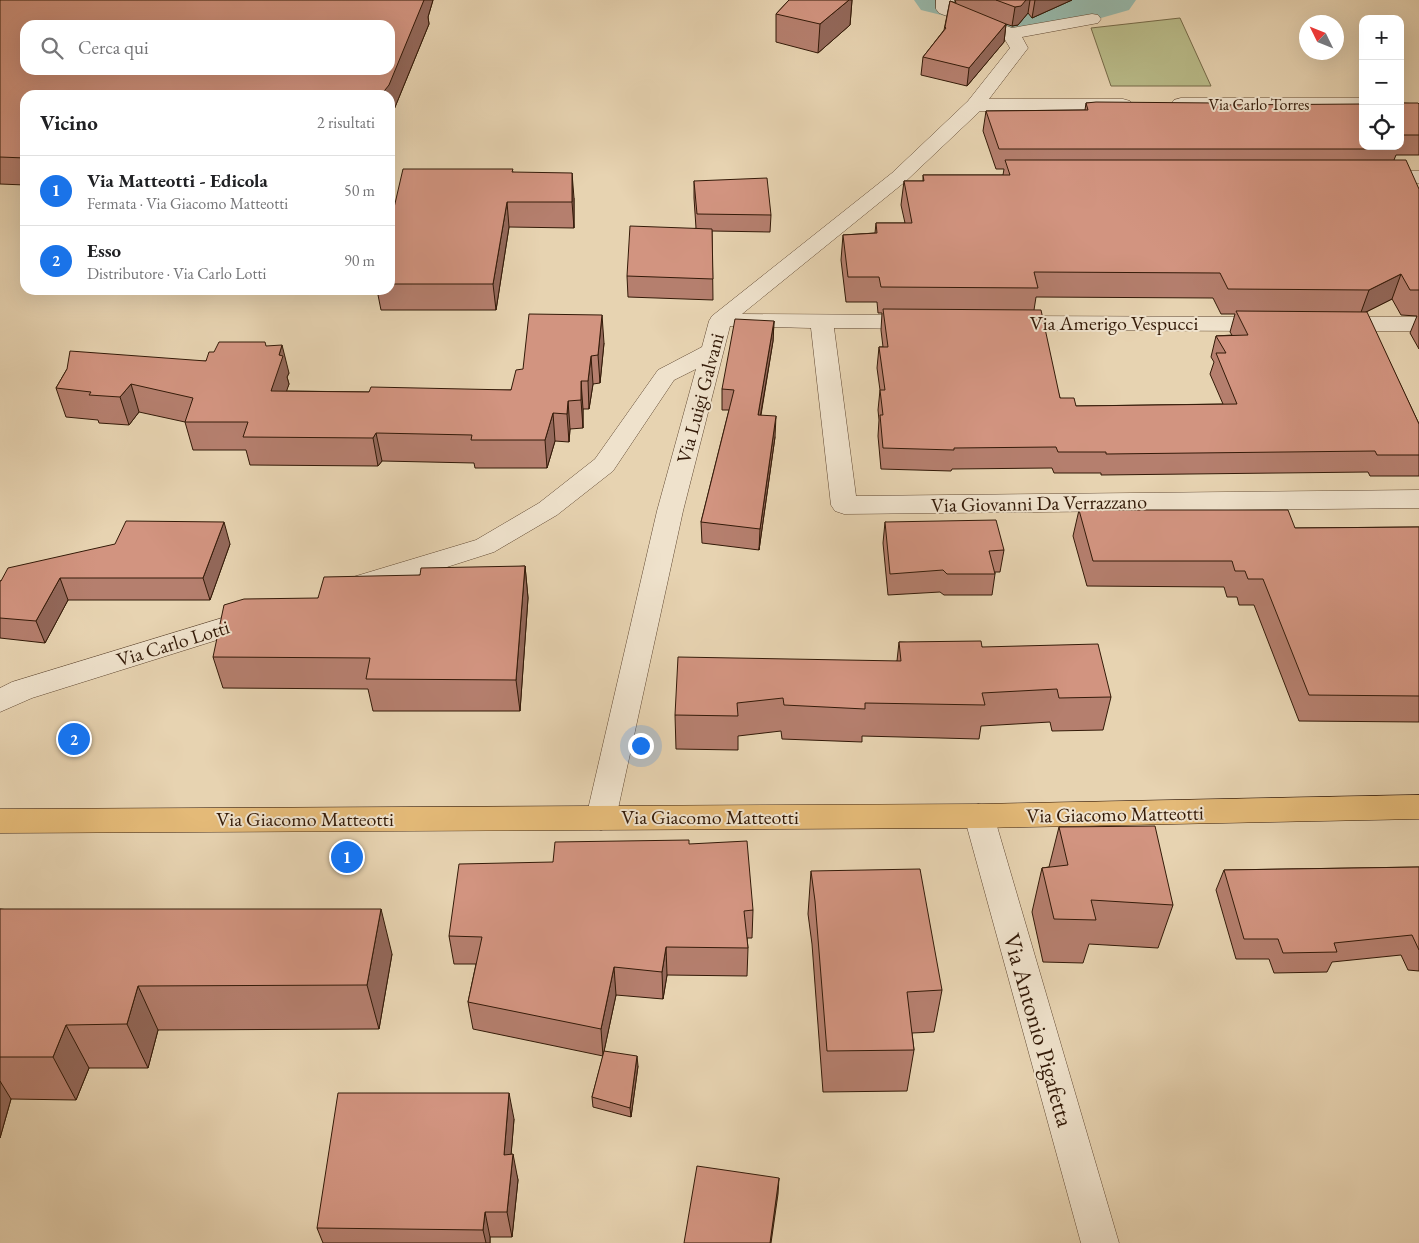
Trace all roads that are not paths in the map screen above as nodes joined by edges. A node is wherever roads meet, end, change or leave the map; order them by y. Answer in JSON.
{"nodes":[{"id":1,"x":945,"y":5,"type":"edge"},
{"id":2,"x":1092,"y":19,"type":"dead end"},
{"id":3,"x":1011,"y":34,"type":"junction"},
{"id":4,"x":1144,"y":104,"type":"edge"},
{"id":5,"x":1164,"y":104,"type":"edge"},
{"id":6,"x":1359,"y":104,"type":"edge"},
{"id":7,"x":974,"y":105,"type":"junction"},
{"id":8,"x":899,"y":177,"type":"junction"},
{"id":9,"x":929,"y":177,"type":"edge"},
{"id":10,"x":1359,"y":177,"type":"edge"},
{"id":11,"x":1419,"y":177,"type":"edge"},
{"id":12,"x":720,"y":321,"type":"junction"},
{"id":13,"x":822,"y":322,"type":"junction"},
{"id":14,"x":941,"y":322,"type":"edge"},
{"id":15,"x":980,"y":323,"type":"edge"},
{"id":16,"x":1419,"y":324,"type":"edge"},
{"id":17,"x":712,"y":352,"type":"junction"},
{"id":18,"x":1419,"y":499,"type":"edge"},
{"id":19,"x":334,"y":593,"type":"edge"},
{"id":20,"x":277,"y":611,"type":"edge"},
{"id":21,"x":0,"y":701,"type":"edge"},
{"id":22,"x":1419,"y":808,"type":"edge"},
{"id":23,"x":979,"y":816,"type":"junction"},
{"id":24,"x":601,"y":818,"type":"junction"},
{"id":25,"x":0,"y":821,"type":"edge"},
{"id":26,"x":1100,"y":1243,"type":"edge"}],
"edges":[{"from":1,"to":3,"type":"street"},
{"from":2,"to":3,"type":"street"},
{"from":3,"to":7,"type":"street","name":"Via Luigi Galvani"},
{"from":4,"to":7,"type":"street"},
{"from":5,"to":6,"type":"street","name":"Via Carlo Torres"},
{"from":7,"to":8,"type":"street","name":"Via Luigi Galvani"},
{"from":8,"to":9,"type":"street"},
{"from":8,"to":12,"type":"street","name":"Via Luigi Galvani"},
{"from":10,"to":11,"type":"street"},
{"from":12,"to":13,"type":"street"},
{"from":12,"to":17,"type":"street","name":"Via Luigi Galvani"},
{"from":13,"to":14,"type":"street"},
{"from":13,"to":18,"type":"street","name":"Via Giovanni Da Verrazzano"},
{"from":15,"to":16,"type":"street","name":"Via Amerigo Vespucci"},
{"from":17,"to":19,"type":"street"},
{"from":17,"to":24,"type":"street","name":"Via Luigi Galvani"},
{"from":20,"to":21,"type":"street","name":"Via Carlo Lotti"},
{"from":22,"to":23,"type":"main road","name":"Via Giacomo Matteotti"},
{"from":23,"to":24,"type":"main road","name":"Via Giacomo Matteotti"},
{"from":23,"to":26,"type":"street","name":"Via Antonio Pigafetta"},
{"from":24,"to":25,"type":"main road","name":"Via Giacomo Matteotti"}]}
